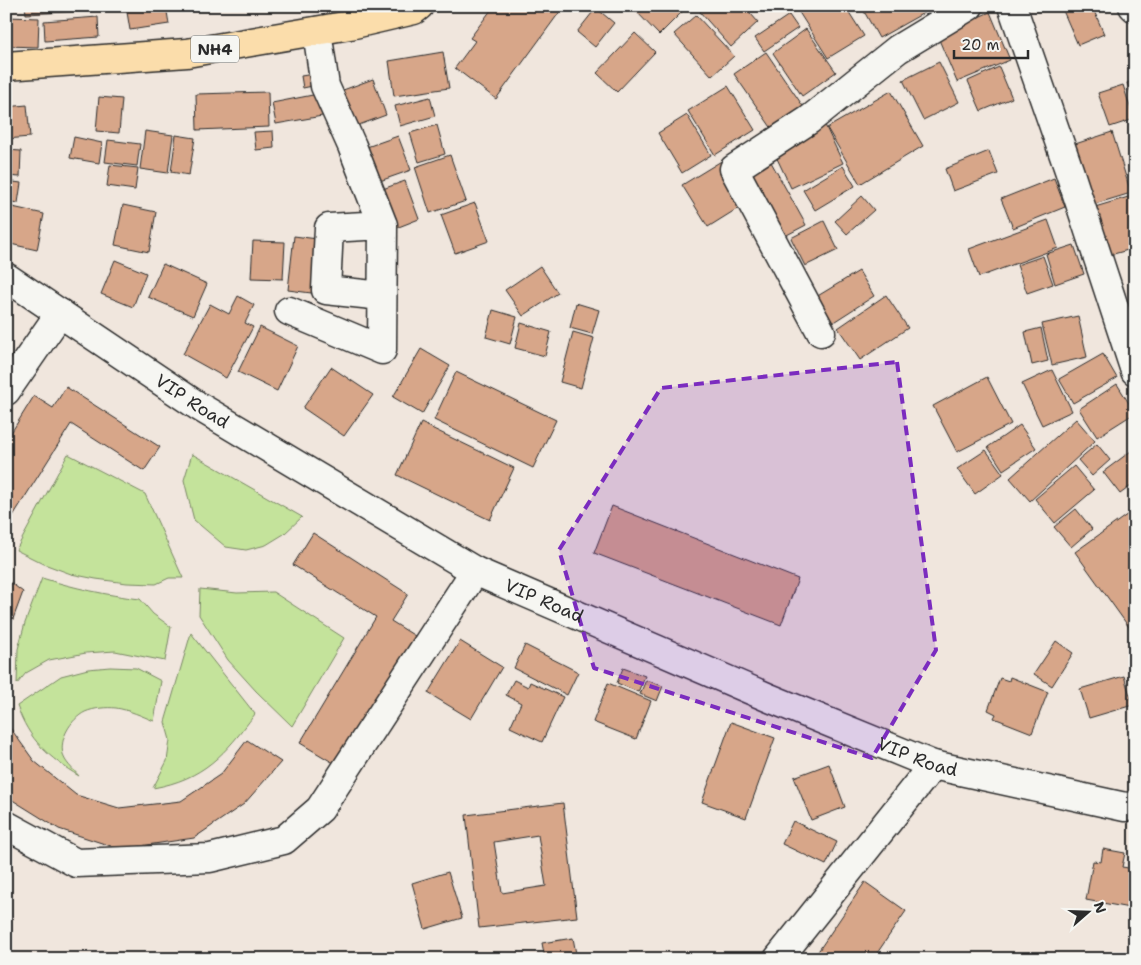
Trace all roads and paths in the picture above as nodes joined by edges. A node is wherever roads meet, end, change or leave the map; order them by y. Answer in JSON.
{"nodes":[{"id":1,"x":419,"y":6,"type":"edge"},
{"id":2,"x":970,"y":6,"type":"edge"},
{"id":3,"x":1012,"y":6,"type":"edge"},
{"id":4,"x":317,"y":31,"type":"junction"},
{"id":5,"x":6,"y":66,"type":"edge"},
{"id":6,"x":383,"y":225,"type":"junction"},
{"id":7,"x":6,"y":277,"type":"edge"},
{"id":8,"x":382,"y":296,"type":"junction"},
{"id":9,"x":288,"y":311,"type":"dead end"},
{"id":10,"x":60,"y":313,"type":"junction"},
{"id":11,"x":821,"y":332,"type":"dead end"},
{"id":12,"x":1135,"y":371,"type":"edge"},
{"id":13,"x":6,"y":391,"type":"edge"},
{"id":14,"x":475,"y":571,"type":"junction"},
{"id":15,"x":933,"y":764,"type":"junction"},
{"id":16,"x":1135,"y":806,"type":"edge"},
{"id":17,"x":6,"y":825,"type":"edge"},
{"id":18,"x":778,"y":959,"type":"edge"}],
"edges":[{"from":1,"to":4,"type":"highway","number":"NH4"},
{"from":2,"to":11,"type":"street"},
{"from":3,"to":12,"type":"street"},
{"from":4,"to":5,"type":"highway","number":"NH4"},
{"from":4,"to":6,"type":"street"},
{"from":6,"to":8,"type":"street"},
{"from":6,"to":8,"type":"street"},
{"from":7,"to":10,"type":"street","name":"VIP Road"},
{"from":8,"to":9,"type":"street"},
{"from":10,"to":13,"type":"street"},
{"from":10,"to":14,"type":"street","name":"VIP Road"},
{"from":14,"to":15,"type":"street","name":"VIP Road"},
{"from":14,"to":17,"type":"street"},
{"from":15,"to":16,"type":"street","name":"VIP Road"},
{"from":15,"to":18,"type":"street"}]}
